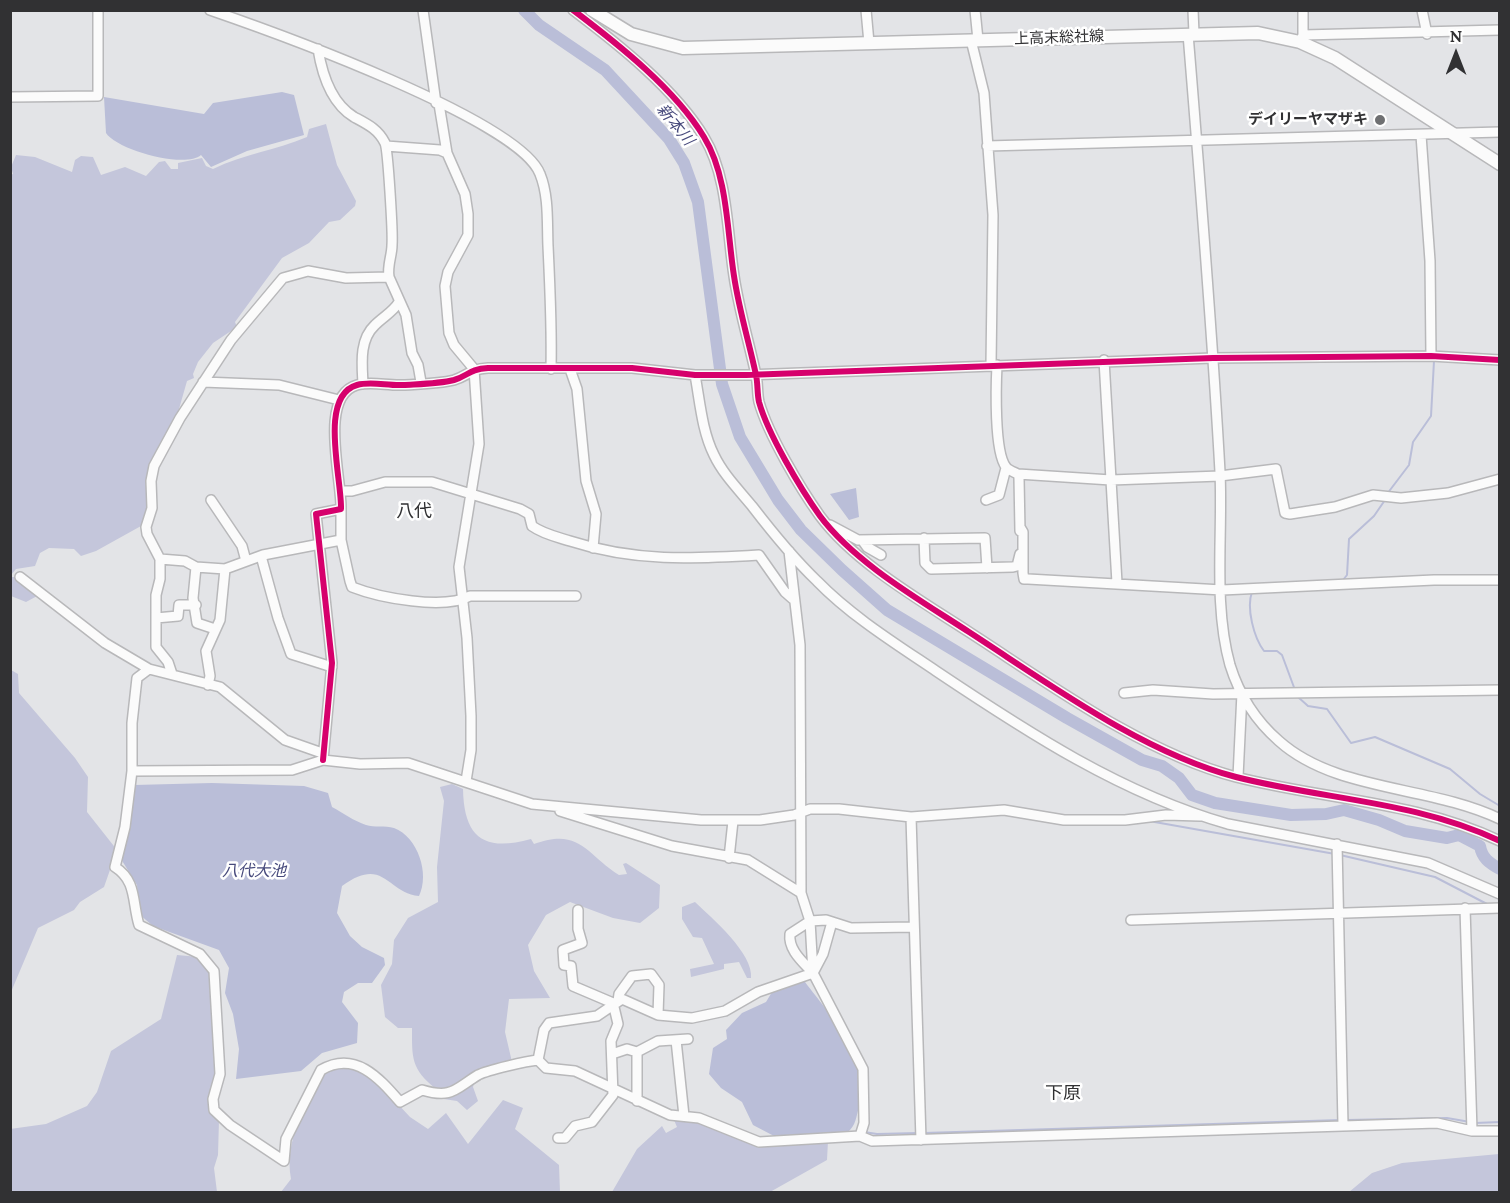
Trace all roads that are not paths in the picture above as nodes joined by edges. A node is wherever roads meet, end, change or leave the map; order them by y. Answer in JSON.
{"nodes":[{"id":1,"x":98,"y":10,"type":"edge"},
{"id":2,"x":210,"y":10,"type":"edge"},
{"id":3,"x":423,"y":10,"type":"edge"},
{"id":4,"x":573,"y":10,"type":"edge"},
{"id":5,"x":592,"y":10,"type":"edge"},
{"id":6,"x":866,"y":10,"type":"edge"},
{"id":7,"x":975,"y":10,"type":"edge"},
{"id":8,"x":1193,"y":10,"type":"edge"},
{"id":9,"x":1303,"y":10,"type":"edge"},
{"id":10,"x":1422,"y":10,"type":"edge"},
{"id":11,"x":1500,"y":30,"type":"edge"},
{"id":12,"x":1191,"y":34,"type":"junction"},
{"id":13,"x":1427,"y":34,"type":"junction"},
{"id":14,"x":1301,"y":38,"type":"junction"},
{"id":15,"x":975,"y":40,"type":"junction"},
{"id":16,"x":869,"y":43,"type":"junction"},
{"id":17,"x":318,"y":49,"type":"junction"},
{"id":18,"x":10,"y":97,"type":"edge"},
{"id":19,"x":437,"y":103,"type":"junction"},
{"id":20,"x":1500,"y":132,"type":"edge"},
{"id":21,"x":1452,"y":134,"type":"junction"},
{"id":22,"x":1421,"y":135,"type":"junction"},
{"id":23,"x":1196,"y":140,"type":"junction"},
{"id":24,"x":386,"y":146,"type":"junction"},
{"id":25,"x":987,"y":146,"type":"junction"},
{"id":26,"x":447,"y":153,"type":"junction"},
{"id":27,"x":1500,"y":164,"type":"edge"},
{"id":28,"x":389,"y":277,"type":"junction"},
{"id":29,"x":399,"y":302,"type":"junction"},
{"id":30,"x":1431,"y":357,"type":"junction"},
{"id":31,"x":1213,"y":358,"type":"junction"},
{"id":32,"x":1104,"y":360,"type":"junction"},
{"id":33,"x":1500,"y":360,"type":"edge"},
{"id":34,"x":994,"y":365,"type":"junction"},
{"id":35,"x":474,"y":369,"type":"junction"},
{"id":36,"x":551,"y":369,"type":"junction"},
{"id":37,"x":570,"y":369,"type":"junction"},
{"id":38,"x":751,"y":375,"type":"junction"},
{"id":39,"x":698,"y":376,"type":"junction"},
{"id":40,"x":203,"y":382,"type":"junction"},
{"id":41,"x":421,"y":382,"type":"junction"},
{"id":42,"x":363,"y":384,"type":"junction"},
{"id":43,"x":339,"y":400,"type":"junction"},
{"id":44,"x":1006,"y":468,"type":"junction"},
{"id":45,"x":1018,"y":474,"type":"junction"},
{"id":46,"x":1220,"y":476,"type":"junction"},
{"id":47,"x":1500,"y":479,"type":"edge"},
{"id":48,"x":1111,"y":480,"type":"junction"},
{"id":49,"x":341,"y":491,"type":"junction"},
{"id":50,"x":471,"y":494,"type":"junction"},
{"id":51,"x":211,"y":500,"type":"dead end"},
{"id":52,"x":986,"y":500,"type":"dead end"},
{"id":53,"x":341,"y":509,"type":"junction"},
{"id":54,"x":827,"y":524,"type":"junction"},
{"id":55,"x":1020,"y":527,"type":"junction"},
{"id":56,"x":924,"y":538,"type":"junction"},
{"id":57,"x":341,"y":540,"type":"junction"},
{"id":58,"x":862,"y":540,"type":"junction"},
{"id":59,"x":318,"y":544,"type":"junction"},
{"id":60,"x":593,"y":548,"type":"junction"},
{"id":61,"x":789,"y":551,"type":"junction"},
{"id":62,"x":881,"y":555,"type":"dead end"},
{"id":63,"x":261,"y":556,"type":"junction"},
{"id":64,"x":159,"y":559,"type":"junction"},
{"id":65,"x":246,"y":561,"type":"junction"},
{"id":66,"x":196,"y":567,"type":"junction"},
{"id":67,"x":225,"y":568,"type":"junction"},
{"id":68,"x":987,"y":568,"type":"junction"},
{"id":69,"x":20,"y":577,"type":"dead end"},
{"id":70,"x":1500,"y":580,"type":"edge"},
{"id":71,"x":1117,"y":583,"type":"junction"},
{"id":72,"x":1222,"y":590,"type":"junction"},
{"id":73,"x":576,"y":596,"type":"dead end"},
{"id":74,"x":793,"y":599,"type":"junction"},
{"id":75,"x":461,"y":601,"type":"junction"},
{"id":76,"x":196,"y":605,"type":"junction"},
{"id":77,"x":156,"y":618,"type":"junction"},
{"id":78,"x":215,"y":629,"type":"junction"},
{"id":79,"x":332,"y":667,"type":"junction"},
{"id":80,"x":149,"y":669,"type":"junction"},
{"id":81,"x":172,"y":674,"type":"junction"},
{"id":82,"x":208,"y":685,"type":"junction"},
{"id":83,"x":1500,"y":690,"type":"edge"},
{"id":84,"x":1124,"y":693,"type":"dead end"},
{"id":85,"x":1242,"y":693,"type":"junction"},
{"id":86,"x":323,"y":757,"type":"junction"},
{"id":87,"x":132,"y":771,"type":"junction"},
{"id":88,"x":1238,"y":777,"type":"junction"},
{"id":89,"x":466,"y":781,"type":"junction"},
{"id":90,"x":556,"y":807,"type":"junction"},
{"id":91,"x":800,"y":812,"type":"junction"},
{"id":92,"x":1200,"y":816,"type":"junction"},
{"id":93,"x":911,"y":817,"type":"junction"},
{"id":94,"x":1500,"y":819,"type":"edge"},
{"id":95,"x":733,"y":821,"type":"junction"},
{"id":96,"x":1500,"y":841,"type":"edge"},
{"id":97,"x":1337,"y":844,"type":"junction"},
{"id":98,"x":729,"y":858,"type":"junction"},
{"id":99,"x":801,"y":893,"type":"junction"},
{"id":100,"x":1500,"y":894,"type":"edge"},
{"id":101,"x":1465,"y":908,"type":"junction"},
{"id":102,"x":1500,"y":908,"type":"edge"},
{"id":103,"x":578,"y":910,"type":"dead end"},
{"id":104,"x":1337,"y":912,"type":"junction"},
{"id":105,"x":1131,"y":920,"type":"dead end"},
{"id":106,"x":810,"y":921,"type":"junction"},
{"id":107,"x":832,"y":922,"type":"junction"},
{"id":108,"x":914,"y":927,"type":"junction"},
{"id":109,"x":813,"y":973,"type":"junction"},
{"id":110,"x":616,"y":1002,"type":"junction"},
{"id":111,"x":658,"y":1015,"type":"junction"},
{"id":112,"x":688,"y":1039,"type":"dead end"},
{"id":113,"x":676,"y":1040,"type":"junction"},
{"id":114,"x":637,"y":1052,"type":"junction"},
{"id":115,"x":612,"y":1054,"type":"junction"},
{"id":116,"x":538,"y":1060,"type":"junction"},
{"id":117,"x":614,"y":1091,"type":"junction"},
{"id":118,"x":637,"y":1101,"type":"junction"},
{"id":119,"x":684,"y":1116,"type":"junction"},
{"id":120,"x":1344,"y":1125,"type":"junction"},
{"id":121,"x":1472,"y":1131,"type":"junction"},
{"id":122,"x":1500,"y":1131,"type":"edge"},
{"id":123,"x":860,"y":1136,"type":"junction"},
{"id":124,"x":558,"y":1138,"type":"dead end"},
{"id":125,"x":921,"y":1140,"type":"junction"}],
"edges":[{"from":1,"to":18,"type":"street"},
{"from":2,"to":17,"type":"street"},
{"from":3,"to":19,"type":"street"},
{"from":4,"to":38,"type":"street"},
{"from":5,"to":16,"type":"main road","name":"上高末総社線"},
{"from":6,"to":16,"type":"street"},
{"from":7,"to":15,"type":"street"},
{"from":8,"to":12,"type":"street"},
{"from":9,"to":14,"type":"street"},
{"from":10,"to":13,"type":"street"},
{"from":11,"to":13,"type":"street"},
{"from":12,"to":14,"type":"main road","name":"上高末総社線"},
{"from":12,"to":15,"type":"main road","name":"上高末総社線"},
{"from":12,"to":23,"type":"street"},
{"from":13,"to":14,"type":"street"},
{"from":14,"to":21,"type":"main road","name":"上高末総社線"},
{"from":15,"to":16,"type":"main road","name":"上高末総社線"},
{"from":15,"to":25,"type":"street"},
{"from":17,"to":19,"type":"street"},
{"from":17,"to":24,"type":"street"},
{"from":19,"to":26,"type":"street"},
{"from":19,"to":36,"type":"street"},
{"from":20,"to":21,"type":"street"},
{"from":21,"to":22,"type":"street"},
{"from":21,"to":27,"type":"main road","name":"上高末総社線"},
{"from":22,"to":23,"type":"street"},
{"from":22,"to":30,"type":"street"},
{"from":23,"to":25,"type":"street"},
{"from":23,"to":31,"type":"street"},
{"from":24,"to":26,"type":"street"},
{"from":24,"to":28,"type":"street"},
{"from":25,"to":34,"type":"street"},
{"from":26,"to":35,"type":"street"},
{"from":28,"to":29,"type":"street"},
{"from":28,"to":40,"type":"street"},
{"from":29,"to":41,"type":"street"},
{"from":29,"to":42,"type":"street"},
{"from":30,"to":31,"type":"street"},
{"from":30,"to":33,"type":"street"},
{"from":31,"to":32,"type":"street"},
{"from":31,"to":46,"type":"street"},
{"from":32,"to":34,"type":"street"},
{"from":32,"to":48,"type":"street"},
{"from":34,"to":38,"type":"street"},
{"from":34,"to":44,"type":"street"},
{"from":35,"to":36,"type":"street"},
{"from":35,"to":41,"type":"street"},
{"from":35,"to":50,"type":"street"},
{"from":36,"to":37,"type":"street"},
{"from":37,"to":39,"type":"street"},
{"from":37,"to":60,"type":"street"},
{"from":38,"to":39,"type":"street"},
{"from":38,"to":54,"type":"street"},
{"from":39,"to":61,"type":"street"},
{"from":40,"to":43,"type":"street"},
{"from":40,"to":64,"type":"street"},
{"from":41,"to":42,"type":"street"},
{"from":42,"to":43,"type":"street"},
{"from":43,"to":49,"type":"street"},
{"from":44,"to":45,"type":"street"},
{"from":44,"to":52,"type":"street"},
{"from":45,"to":48,"type":"street"},
{"from":45,"to":55,"type":"street"},
{"from":46,"to":47,"type":"street"},
{"from":46,"to":48,"type":"street"},
{"from":46,"to":72,"type":"street"},
{"from":48,"to":71,"type":"street"},
{"from":49,"to":50,"type":"street"},
{"from":49,"to":53,"type":"street"},
{"from":50,"to":60,"type":"street"},
{"from":50,"to":75,"type":"street"},
{"from":51,"to":65,"type":"street"},
{"from":53,"to":57,"type":"street"},
{"from":53,"to":59,"type":"street"},
{"from":54,"to":58,"type":"street"},
{"from":54,"to":88,"type":"street"},
{"from":55,"to":68,"type":"street"},
{"from":55,"to":71,"type":"street"},
{"from":56,"to":58,"type":"street"},
{"from":56,"to":68,"type":"street"},
{"from":56,"to":68,"type":"street"},
{"from":57,"to":59,"type":"street"},
{"from":57,"to":75,"type":"street"},
{"from":58,"to":62,"type":"street"},
{"from":59,"to":63,"type":"street"},
{"from":59,"to":79,"type":"street"},
{"from":60,"to":74,"type":"street"},
{"from":61,"to":74,"type":"street"},
{"from":61,"to":92,"type":"street"},
{"from":63,"to":65,"type":"street"},
{"from":63,"to":79,"type":"street"},
{"from":64,"to":66,"type":"street"},
{"from":64,"to":77,"type":"street"},
{"from":65,"to":67,"type":"street"},
{"from":66,"to":67,"type":"street"},
{"from":66,"to":76,"type":"street"},
{"from":67,"to":78,"type":"street"},
{"from":69,"to":80,"type":"street"},
{"from":70,"to":72,"type":"street"},
{"from":71,"to":72,"type":"street"},
{"from":72,"to":85,"type":"street"},
{"from":73,"to":75,"type":"street"},
{"from":74,"to":91,"type":"street"},
{"from":75,"to":89,"type":"street"},
{"from":76,"to":77,"type":"street"},
{"from":76,"to":78,"type":"street"},
{"from":77,"to":81,"type":"street"},
{"from":78,"to":82,"type":"street"},
{"from":79,"to":86,"type":"street"},
{"from":80,"to":81,"type":"street"},
{"from":80,"to":87,"type":"street"},
{"from":81,"to":82,"type":"street"},
{"from":82,"to":86,"type":"street"},
{"from":83,"to":85,"type":"street"},
{"from":84,"to":85,"type":"street"},
{"from":85,"to":88,"type":"street"},
{"from":85,"to":94,"type":"street"},
{"from":86,"to":87,"type":"street"},
{"from":86,"to":89,"type":"street"},
{"from":87,"to":116,"type":"street"},
{"from":88,"to":96,"type":"street"},
{"from":89,"to":90,"type":"street"},
{"from":90,"to":95,"type":"street"},
{"from":90,"to":98,"type":"street"},
{"from":91,"to":93,"type":"street"},
{"from":91,"to":95,"type":"street"},
{"from":91,"to":99,"type":"street"},
{"from":92,"to":93,"type":"street"},
{"from":92,"to":97,"type":"street"},
{"from":93,"to":108,"type":"street"},
{"from":95,"to":98,"type":"street"},
{"from":97,"to":100,"type":"street"},
{"from":97,"to":104,"type":"street"},
{"from":98,"to":99,"type":"street"},
{"from":99,"to":106,"type":"street"},
{"from":101,"to":102,"type":"street"},
{"from":101,"to":104,"type":"street"},
{"from":101,"to":121,"type":"street"},
{"from":103,"to":110,"type":"street"},
{"from":104,"to":105,"type":"street"},
{"from":104,"to":120,"type":"street"},
{"from":106,"to":107,"type":"street"},
{"from":106,"to":109,"type":"street"},
{"from":106,"to":109,"type":"street"},
{"from":107,"to":108,"type":"street"},
{"from":107,"to":109,"type":"street"},
{"from":108,"to":125,"type":"street"},
{"from":109,"to":111,"type":"street"},
{"from":109,"to":123,"type":"street"},
{"from":110,"to":111,"type":"street"},
{"from":110,"to":111,"type":"street"},
{"from":110,"to":115,"type":"street"},
{"from":110,"to":116,"type":"street"},
{"from":112,"to":113,"type":"street"},
{"from":113,"to":114,"type":"street"},
{"from":113,"to":119,"type":"street"},
{"from":114,"to":115,"type":"street"},
{"from":114,"to":118,"type":"street"},
{"from":115,"to":117,"type":"street"},
{"from":116,"to":117,"type":"street"},
{"from":117,"to":118,"type":"street"},
{"from":117,"to":124,"type":"street"},
{"from":118,"to":119,"type":"street"},
{"from":119,"to":123,"type":"street"},
{"from":120,"to":121,"type":"street"},
{"from":120,"to":125,"type":"street"},
{"from":121,"to":122,"type":"street"},
{"from":123,"to":125,"type":"street"}]}
